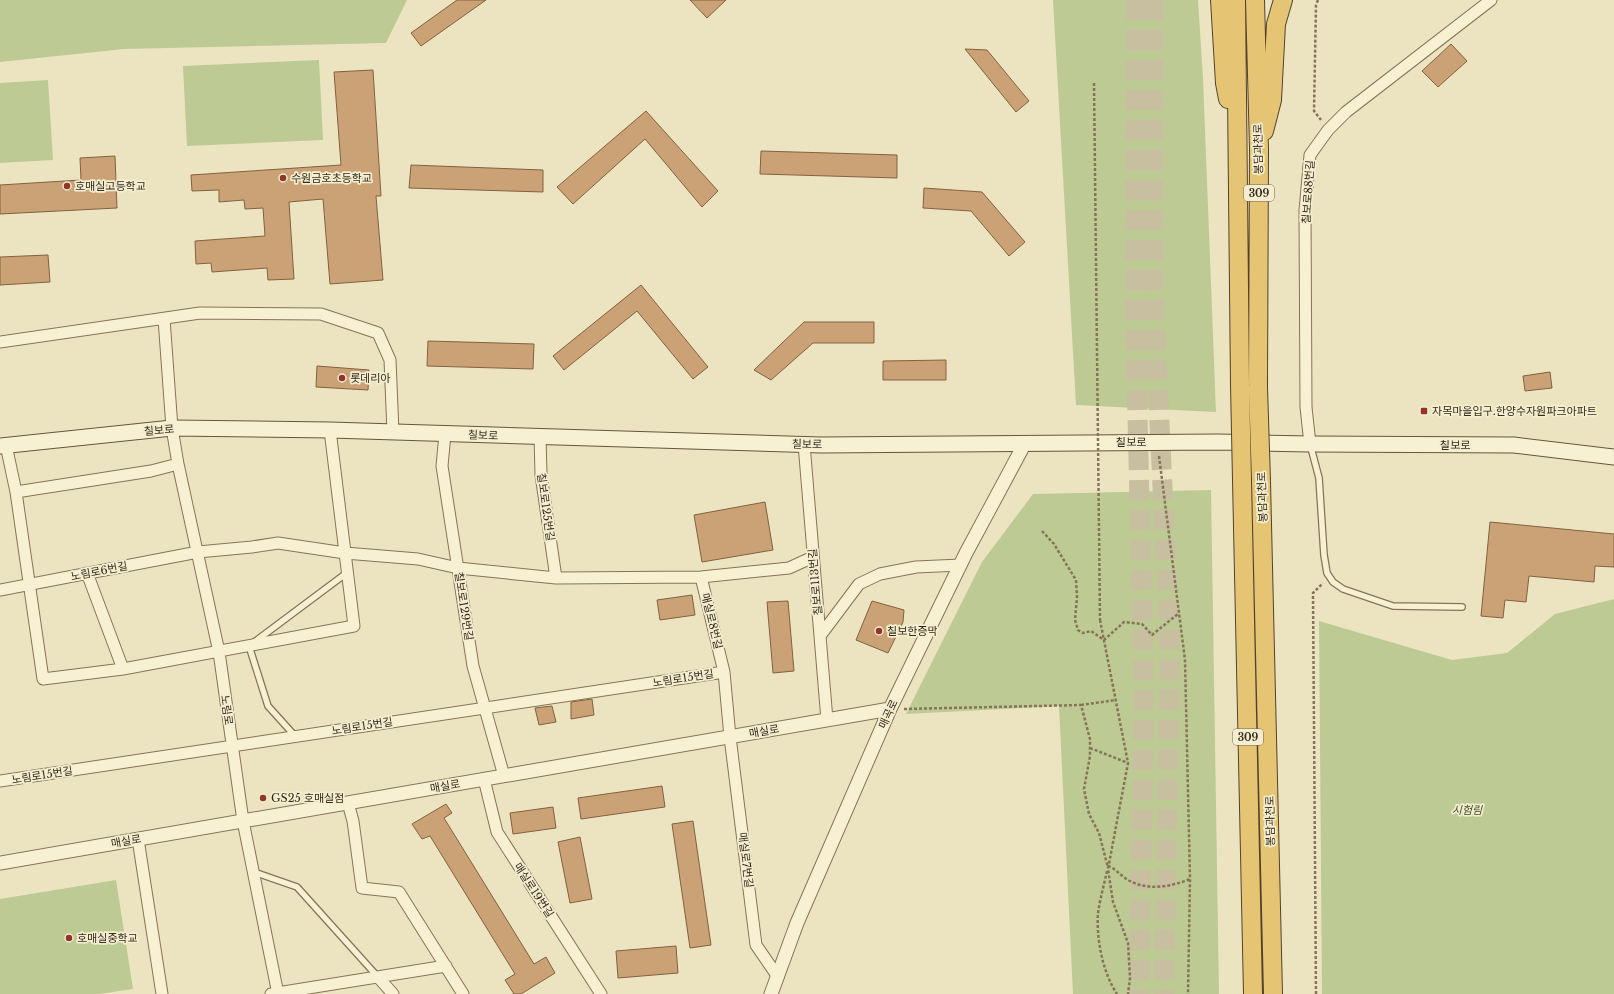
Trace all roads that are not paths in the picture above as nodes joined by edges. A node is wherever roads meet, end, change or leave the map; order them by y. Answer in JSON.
{"nodes":[{"id":1,"x":1220,"y":0,"type":"edge"},
{"id":2,"x":1236,"y":0,"type":"edge"},
{"id":3,"x":1254,"y":0,"type":"edge"},
{"id":4,"x":1283,"y":0,"type":"edge"},
{"id":5,"x":1491,"y":0,"type":"edge"},
{"id":6,"x":1238,"y":147,"type":"junction"},
{"id":7,"x":1259,"y":149,"type":"junction"},
{"id":8,"x":164,"y":319,"type":"junction"},
{"id":9,"x":0,"y":342,"type":"edge"},
{"id":10,"x":172,"y":428,"type":"junction"},
{"id":11,"x":330,"y":430,"type":"junction"},
{"id":12,"x":393,"y":432,"type":"junction"},
{"id":13,"x":445,"y":434,"type":"junction"},
{"id":14,"x":540,"y":436,"type":"junction"},
{"id":15,"x":1025,"y":443,"type":"junction"},
{"id":16,"x":804,"y":444,"type":"junction"},
{"id":17,"x":1310,"y":444,"type":"junction"},
{"id":18,"x":3,"y":446,"type":"edge"},
{"id":19,"x":1614,"y":457,"type":"edge"},
{"id":20,"x":178,"y":464,"type":"junction"},
{"id":21,"x":16,"y":492,"type":"junction"},
{"id":22,"x":198,"y":552,"type":"junction"},
{"id":23,"x":345,"y":553,"type":"junction"},
{"id":24,"x":813,"y":558,"type":"junction"},
{"id":25,"x":960,"y":565,"type":"junction"},
{"id":26,"x":458,"y":568,"type":"junction"},
{"id":27,"x":348,"y":572,"type":"junction"},
{"id":28,"x":87,"y":573,"type":"junction"},
{"id":29,"x":701,"y":577,"type":"junction"},
{"id":30,"x":556,"y":578,"type":"junction"},
{"id":31,"x":30,"y":584,"type":"junction"},
{"id":32,"x":0,"y":590,"type":"edge"},
{"id":33,"x":1462,"y":607,"type":"dead end"},
{"id":34,"x":820,"y":636,"type":"junction"},
{"id":35,"x":249,"y":646,"type":"junction"},
{"id":36,"x":219,"y":652,"type":"junction"},
{"id":37,"x":123,"y":669,"type":"junction"},
{"id":38,"x":724,"y":672,"type":"junction"},
{"id":39,"x":485,"y":708,"type":"junction"},
{"id":40,"x":890,"y":709,"type":"junction"},
{"id":41,"x":827,"y":720,"type":"junction"},
{"id":42,"x":295,"y":736,"type":"junction"},
{"id":43,"x":730,"y":737,"type":"junction"},
{"id":44,"x":232,"y":746,"type":"junction"},
{"id":45,"x":504,"y":776,"type":"junction"},
{"id":46,"x":484,"y":779,"type":"junction"},
{"id":47,"x":0,"y":781,"type":"edge"},
{"id":48,"x":348,"y":803,"type":"junction"},
{"id":49,"x":244,"y":821,"type":"junction"},
{"id":50,"x":138,"y":839,"type":"junction"},
{"id":51,"x":0,"y":863,"type":"edge"},
{"id":52,"x":254,"y":872,"type":"junction"},
{"id":53,"x":446,"y":966,"type":"junction"},
{"id":54,"x":378,"y":977,"type":"junction"},
{"id":55,"x":778,"y":977,"type":"junction"},
{"id":56,"x":162,"y":994,"type":"edge"},
{"id":57,"x":276,"y":994,"type":"edge"},
{"id":58,"x":393,"y":994,"type":"edge"},
{"id":59,"x":464,"y":994,"type":"edge"},
{"id":60,"x":601,"y":994,"type":"edge"},
{"id":61,"x":771,"y":994,"type":"edge"},
{"id":62,"x":1253,"y":994,"type":"edge"},
{"id":63,"x":1273,"y":994,"type":"edge"}],
"edges":[{"from":1,"to":6,"type":"highway"},
{"from":2,"to":6,"type":"highway","name":"봉담과천로","number":"309"},
{"from":3,"to":7,"type":"highway","name":"봉담과천로","number":"309"},
{"from":4,"to":7,"type":"highway"},
{"from":5,"to":17,"type":"street","name":"칠보로88번길"},
{"from":6,"to":62,"type":"highway","name":"봉담과천로","number":"309","bridge":true},
{"from":7,"to":63,"type":"highway","name":"봉담과천로","number":"309","bridge":true},
{"from":8,"to":9,"type":"street"},
{"from":8,"to":10,"type":"street","name":"노림로"},
{"from":8,"to":12,"type":"street"},
{"from":10,"to":11,"type":"main road","name":"칠보로"},
{"from":10,"to":18,"type":"main road","name":"칠보로"},
{"from":10,"to":20,"type":"street","name":"노림로"},
{"from":11,"to":12,"type":"main road","name":"칠보로"},
{"from":11,"to":23,"type":"street"},
{"from":12,"to":13,"type":"main road","name":"칠보로"},
{"from":13,"to":14,"type":"main road","name":"칠보로"},
{"from":13,"to":26,"type":"street","name":"칠보로129번길"},
{"from":14,"to":16,"type":"main road","name":"칠보로"},
{"from":14,"to":30,"type":"street","name":"칠보로125번길"},
{"from":15,"to":16,"type":"main road","name":"칠보로"},
{"from":15,"to":17,"type":"main road","name":"칠보로"},
{"from":15,"to":25,"type":"street","name":"매곡로"},
{"from":16,"to":24,"type":"street","name":"칠보로113번길"},
{"from":17,"to":19,"type":"main road","name":"칠보로"},
{"from":17,"to":33,"type":"lane"},
{"from":18,"to":21,"type":"street"},
{"from":20,"to":21,"type":"street"},
{"from":20,"to":22,"type":"street","name":"노림로"},
{"from":21,"to":31,"type":"street"},
{"from":22,"to":23,"type":"street","name":"노림로6번길"},
{"from":22,"to":28,"type":"street","name":"노림로6번길"},
{"from":22,"to":36,"type":"street","name":"노림로"},
{"from":23,"to":26,"type":"street","name":"노림로6번길"},
{"from":23,"to":27,"type":"street"},
{"from":24,"to":29,"type":"street","name":"노림로6번길"},
{"from":24,"to":34,"type":"street","name":"칠보로113번길"},
{"from":25,"to":34,"type":"street"},
{"from":25,"to":40,"type":"street","name":"매곡로"},
{"from":26,"to":30,"type":"street","name":"노림로6번길"},
{"from":26,"to":39,"type":"street","name":"칠보로129번길"},
{"from":27,"to":35,"type":"lane"},
{"from":27,"to":35,"type":"street"},
{"from":28,"to":31,"type":"street","name":"노림로6번길"},
{"from":28,"to":37,"type":"street"},
{"from":29,"to":30,"type":"street","name":"노림로6번길"},
{"from":29,"to":38,"type":"street","name":"매실로8번길"},
{"from":31,"to":32,"type":"street","name":"노림로6번길"},
{"from":31,"to":37,"type":"street"},
{"from":34,"to":41,"type":"street","name":"칠보로113번길"},
{"from":35,"to":36,"type":"street"},
{"from":35,"to":42,"type":"lane"},
{"from":36,"to":37,"type":"street"},
{"from":36,"to":44,"type":"street","name":"노림로"},
{"from":38,"to":39,"type":"street","name":"노림로15번길"},
{"from":38,"to":43,"type":"street","name":"매실로8번길"},
{"from":39,"to":42,"type":"street","name":"노림로15번길"},
{"from":39,"to":45,"type":"street","name":"칠보로129번길"},
{"from":40,"to":41,"type":"street","name":"매실로"},
{"from":40,"to":55,"type":"street","name":"매곡로"},
{"from":41,"to":43,"type":"street","name":"매실로"},
{"from":42,"to":44,"type":"street","name":"노림로15번길"},
{"from":43,"to":45,"type":"street","name":"매실로"},
{"from":43,"to":55,"type":"street","name":"매실로7번길"},
{"from":44,"to":47,"type":"street","name":"노림로15번길"},
{"from":44,"to":49,"type":"street","name":"노림로"},
{"from":45,"to":46,"type":"street","name":"매실로"},
{"from":46,"to":48,"type":"street","name":"매실로"},
{"from":46,"to":60,"type":"street","name":"매실로19번길"},
{"from":48,"to":49,"type":"street","name":"매실로"},
{"from":48,"to":53,"type":"street"},
{"from":49,"to":50,"type":"street","name":"매실로"},
{"from":49,"to":52,"type":"street","name":"노림로"},
{"from":50,"to":51,"type":"street","name":"매실로"},
{"from":50,"to":56,"type":"street"},
{"from":52,"to":54,"type":"lane"},
{"from":52,"to":57,"type":"street","name":"노림로"},
{"from":53,"to":54,"type":"street"},
{"from":53,"to":59,"type":"street"},
{"from":54,"to":57,"type":"street"},
{"from":54,"to":58,"type":"street"},
{"from":55,"to":61,"type":"street","name":"매곡로"}]}
